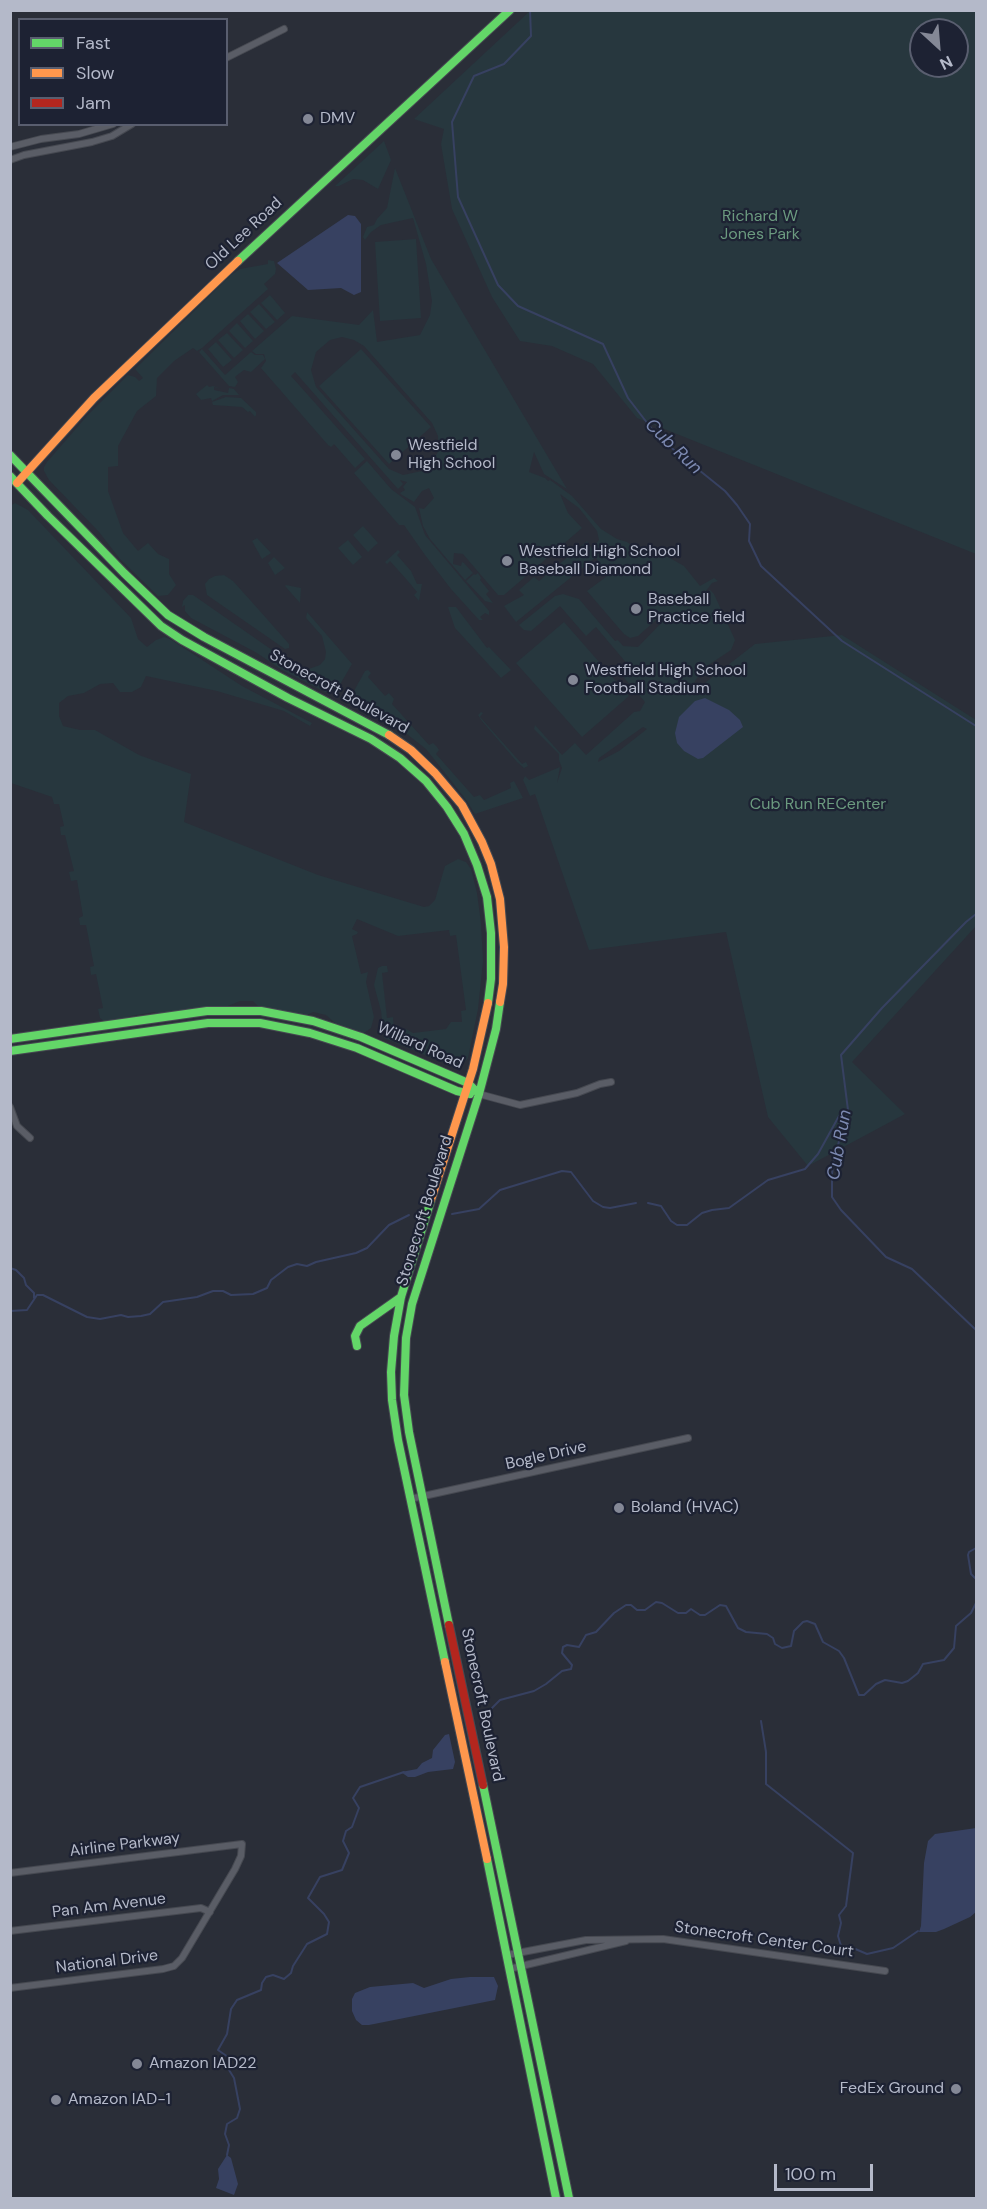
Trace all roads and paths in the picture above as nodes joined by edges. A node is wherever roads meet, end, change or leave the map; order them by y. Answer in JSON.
{"nodes":[{"id":1,"x":510,"y":10,"type":"edge"},
{"id":2,"x":284,"y":29,"type":"dead end"},
{"id":3,"x":228,"y":57,"type":"edge"},
{"id":4,"x":108,"y":126,"type":"edge"},
{"id":5,"x":129,"y":126,"type":"edge"},
{"id":6,"x":10,"y":147,"type":"edge"},
{"id":7,"x":10,"y":160,"type":"edge"},
{"id":8,"x":10,"y":455,"type":"edge"},
{"id":9,"x":27,"y":472,"type":"junction"},
{"id":10,"x":13,"y":483,"type":"edge"},
{"id":11,"x":10,"y":1039,"type":"edge"},
{"id":12,"x":10,"y":1051,"type":"edge"},
{"id":13,"x":611,"y":1082,"type":"dead end"},
{"id":14,"x":468,"y":1083,"type":"junction"},
{"id":15,"x":465,"y":1093,"type":"junction"},
{"id":16,"x":479,"y":1094,"type":"junction"},
{"id":17,"x":10,"y":1107,"type":"edge"},
{"id":18,"x":30,"y":1138,"type":"dead end"},
{"id":19,"x":401,"y":1298,"type":"junction"},
{"id":20,"x":357,"y":1347,"type":"dead end"},
{"id":21,"x":688,"y":1437,"type":"dead end"},
{"id":22,"x":423,"y":1497,"type":"junction"},
{"id":23,"x":410,"y":1499,"type":"junction"},
{"id":24,"x":242,"y":1844,"type":"joint"},
{"id":25,"x":10,"y":1873,"type":"edge"},
{"id":26,"x":210,"y":1912,"type":"junction"},
{"id":27,"x":10,"y":1931,"type":"edge"},
{"id":28,"x":638,"y":1938,"type":"junction"},
{"id":29,"x":519,"y":1952,"type":"junction"},
{"id":30,"x":507,"y":1954,"type":"junction"},
{"id":31,"x":521,"y":1966,"type":"junction"},
{"id":32,"x":509,"y":1969,"type":"junction"},
{"id":33,"x":885,"y":1971,"type":"dead end"},
{"id":34,"x":10,"y":1988,"type":"edge"},
{"id":35,"x":556,"y":2199,"type":"edge"},
{"id":36,"x":569,"y":2199,"type":"edge"}],
"edges":[{"from":1,"to":9,"type":"main road","name":"Old Lee Road"},
{"from":2,"to":3,"type":"street"},
{"from":4,"to":6,"type":"street"},
{"from":5,"to":7,"type":"street"},
{"from":8,"to":9,"type":"main road","name":"Stonecroft Boulevard"},
{"from":9,"to":10,"type":"main road","name":"Old Lee Road"},
{"from":9,"to":16,"type":"main road","name":"Stonecroft Boulevard"},
{"from":10,"to":14,"type":"main road","name":"Stonecroft Boulevard"},
{"from":11,"to":14,"type":"main road","name":"Willard Road"},
{"from":12,"to":15,"type":"main road","name":"Willard Road"},
{"from":13,"to":16,"type":"street"},
{"from":14,"to":15,"type":"main road","name":"Stonecroft Boulevard"},
{"from":14,"to":16,"type":"main road","name":"Willard Road"},
{"from":15,"to":16,"type":"main road","name":"Willard Road"},
{"from":15,"to":19,"type":"main road","name":"Stonecroft Boulevard"},
{"from":16,"to":22,"type":"main road","name":"Stonecroft Boulevard"},
{"from":17,"to":18,"type":"street"},
{"from":19,"to":20,"type":"main road"},
{"from":19,"to":23,"type":"main road","name":"Stonecroft Boulevard"},
{"from":21,"to":22,"type":"street","name":"Bogle Drive"},
{"from":22,"to":23,"type":"street","name":"Bogle Drive"},
{"from":22,"to":29,"type":"main road","name":"Stonecroft Boulevard"},
{"from":23,"to":30,"type":"main road","name":"Stonecroft Boulevard"},
{"from":24,"to":25,"type":"street","name":"Airline Parkway"},
{"from":24,"to":26,"type":"street","name":"National Drive"},
{"from":26,"to":27,"type":"street","name":"Pan Am Avenue"},
{"from":26,"to":34,"type":"street","name":"National Drive"},
{"from":28,"to":29,"type":"street","name":"Stonecroft Center Court"},
{"from":28,"to":31,"type":"street","name":"Stonecroft Center Court"},
{"from":28,"to":33,"type":"street","name":"Stonecroft Center Court"},
{"from":29,"to":30,"type":"street","name":"Stonecroft Center Court"},
{"from":29,"to":31,"type":"main road","name":"Stonecroft Boulevard"},
{"from":30,"to":32,"type":"main road","name":"Stonecroft Boulevard"},
{"from":31,"to":32,"type":"street","name":"Stonecroft Center Court"},
{"from":31,"to":36,"type":"main road","name":"Stonecroft Boulevard"},
{"from":32,"to":35,"type":"main road","name":"Stonecroft Boulevard"}]}
